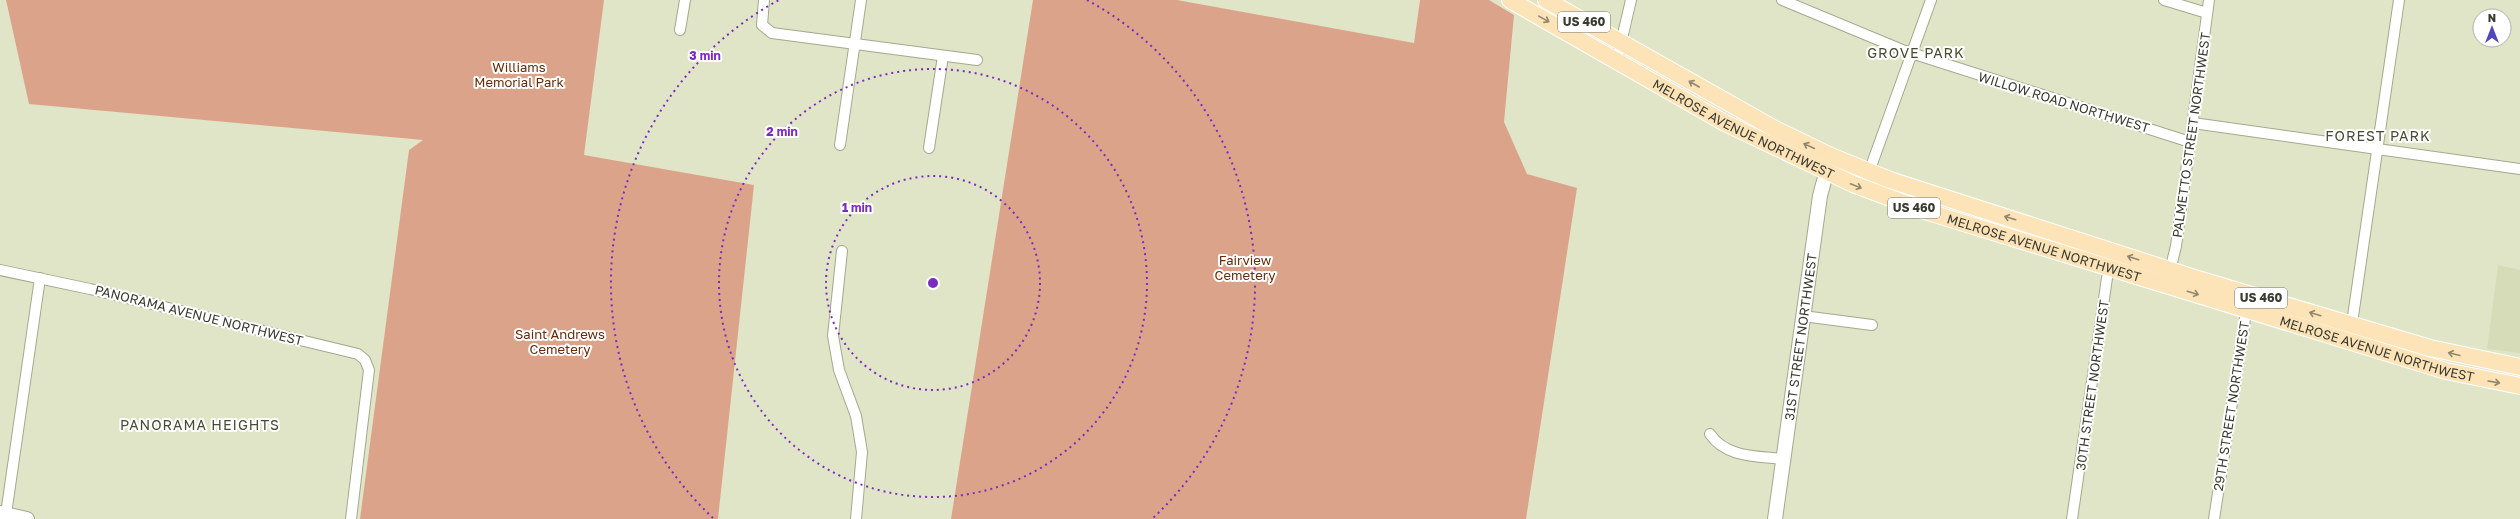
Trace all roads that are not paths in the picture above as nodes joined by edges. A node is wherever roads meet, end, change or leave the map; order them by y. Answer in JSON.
{"nodes":[{"id":1,"x":685,"y":0,"type":"edge"},
{"id":2,"x":764,"y":0,"type":"edge"},
{"id":3,"x":861,"y":0,"type":"edge"},
{"id":4,"x":1510,"y":0,"type":"edge"},
{"id":5,"x":1546,"y":0,"type":"edge"},
{"id":6,"x":1631,"y":0,"type":"edge"},
{"id":7,"x":1782,"y":0,"type":"edge"},
{"id":8,"x":1931,"y":0,"type":"edge"},
{"id":9,"x":2164,"y":0,"type":"edge"},
{"id":10,"x":2209,"y":0,"type":"edge"},
{"id":11,"x":2399,"y":0,"type":"edge"},
{"id":12,"x":2208,"y":13,"type":"junction"},
{"id":13,"x":680,"y":30,"type":"dead end"},
{"id":14,"x":1622,"y":43,"type":"junction"},
{"id":15,"x":855,"y":44,"type":"junction"},
{"id":16,"x":1911,"y":53,"type":"junction"},
{"id":17,"x":942,"y":56,"type":"junction"},
{"id":18,"x":977,"y":60,"type":"dead end"},
{"id":19,"x":1617,"y":60,"type":"junction"},
{"id":20,"x":2192,"y":123,"type":"junction"},
{"id":21,"x":2190,"y":142,"type":"junction"},
{"id":22,"x":840,"y":145,"type":"dead end"},
{"id":23,"x":929,"y":148,"type":"dead end"},
{"id":24,"x":2378,"y":149,"type":"junction"},
{"id":25,"x":1831,"y":156,"type":"junction"},
{"id":26,"x":2520,"y":169,"type":"edge"},
{"id":27,"x":1826,"y":172,"type":"junction"},
{"id":28,"x":1869,"y":172,"type":"junction"},
{"id":29,"x":842,"y":251,"type":"dead end"},
{"id":30,"x":2116,"y":252,"type":"junction"},
{"id":31,"x":2110,"y":268,"type":"junction"},
{"id":32,"x":0,"y":270,"type":"edge"},
{"id":33,"x":2169,"y":277,"type":"junction"},
{"id":34,"x":40,"y":278,"type":"junction"},
{"id":35,"x":2248,"y":302,"type":"junction"},
{"id":36,"x":1803,"y":316,"type":"junction"},
{"id":37,"x":1872,"y":325,"type":"dead end"},
{"id":38,"x":2352,"y":325,"type":"junction"},
{"id":39,"x":2349,"y":341,"type":"junction"},
{"id":40,"x":2520,"y":367,"type":"edge"},
{"id":41,"x":2520,"y":386,"type":"edge"},
{"id":42,"x":1710,"y":434,"type":"dead end"},
{"id":43,"x":1784,"y":460,"type":"junction"},
{"id":44,"x":3,"y":514,"type":"edge"},
{"id":45,"x":27,"y":519,"type":"edge"},
{"id":46,"x":351,"y":519,"type":"edge"},
{"id":47,"x":856,"y":519,"type":"edge"},
{"id":48,"x":1775,"y":519,"type":"edge"},
{"id":49,"x":2072,"y":519,"type":"edge"},
{"id":50,"x":2214,"y":519,"type":"edge"}],
"edges":[{"from":1,"to":13,"type":"street"},
{"from":2,"to":15,"type":"street"},
{"from":3,"to":15,"type":"street"},
{"from":4,"to":19,"type":"main road","name":"MELROSE AVENUE NORTHWEST","number":"US 460","one_way":true},
{"from":5,"to":14,"type":"main road","name":"MELROSE AVENUE NORTHWEST","number":"US 460"},
{"from":6,"to":14,"type":"street"},
{"from":7,"to":16,"type":"street","name":"WILLOW ROAD NORTHWEST"},
{"from":8,"to":16,"type":"street"},
{"from":9,"to":12,"type":"street"},
{"from":10,"to":12,"type":"street","name":"PALMETTO STREET NORTHWEST"},
{"from":11,"to":24,"type":"street"},
{"from":12,"to":20,"type":"street","name":"PALMETTO STREET NORTHWEST"},
{"from":14,"to":19,"type":"street"},
{"from":25,"to":14,"type":"main road","name":"MELROSE AVENUE NORTHWEST","number":"US 460","one_way":true},
{"from":15,"to":17,"type":"street"},
{"from":15,"to":22,"type":"street"},
{"from":16,"to":21,"type":"street","name":"WILLOW ROAD NORTHWEST"},
{"from":16,"to":28,"type":"street"},
{"from":17,"to":18,"type":"street"},
{"from":17,"to":23,"type":"street"},
{"from":19,"to":27,"type":"main road","name":"MELROSE AVENUE NORTHWEST","number":"US 460"},
{"from":20,"to":21,"type":"street","name":"PALMETTO STREET NORTHWEST"},
{"from":20,"to":24,"type":"street"},
{"from":21,"to":33,"type":"street","name":"PALMETTO STREET NORTHWEST"},
{"from":24,"to":26,"type":"street"},
{"from":24,"to":38,"type":"street"},
{"from":25,"to":27,"type":"street","name":"31ST STREET NORTHWEST"},
{"from":25,"to":28,"type":"main road","name":"MELROSE AVENUE NORTHWEST","number":"US 460"},
{"from":27,"to":31,"type":"main road","name":"MELROSE AVENUE NORTHWEST","number":"US 460","one_way":true},
{"from":27,"to":36,"type":"street","name":"31ST STREET NORTHWEST"},
{"from":30,"to":28,"type":"main road","name":"MELROSE AVENUE NORTHWEST","number":"US 460","one_way":true},
{"from":29,"to":47,"type":"street"},
{"from":30,"to":31,"type":"street","name":"30TH STREET NORTHWEST"},
{"from":33,"to":30,"type":"main road","name":"MELROSE AVENUE NORTHWEST","number":"US 460","one_way":true},
{"from":31,"to":33,"type":"main road","name":"MELROSE AVENUE NORTHWEST","number":"US 460"},
{"from":31,"to":49,"type":"street","name":"30TH STREET NORTHWEST"},
{"from":32,"to":34,"type":"street","name":"PANORAMA AVENUE NORTHWEST"},
{"from":33,"to":35,"type":"main road","name":"MELROSE AVENUE NORTHWEST","number":"US 460"},
{"from":34,"to":44,"type":"street"},
{"from":34,"to":46,"type":"street","name":"PANORAMA AVENUE NORTHWEST"},
{"from":38,"to":35,"type":"main road","name":"MELROSE AVENUE NORTHWEST","number":"US 460","one_way":true},
{"from":35,"to":39,"type":"main road","name":"MELROSE AVENUE NORTHWEST","number":"US 460"},
{"from":35,"to":50,"type":"street","name":"29TH STREET NORTHWEST"},
{"from":36,"to":37,"type":"street"},
{"from":36,"to":43,"type":"street","name":"31ST STREET NORTHWEST"},
{"from":38,"to":39,"type":"street"},
{"from":40,"to":38,"type":"main road","name":"MELROSE AVENUE NORTHWEST","number":"US 460","one_way":true},
{"from":39,"to":41,"type":"main road","name":"MELROSE AVENUE NORTHWEST","number":"US 460","one_way":true},
{"from":42,"to":43,"type":"street"},
{"from":43,"to":48,"type":"street","name":"31ST STREET NORTHWEST"},
{"from":44,"to":45,"type":"street"}]}
